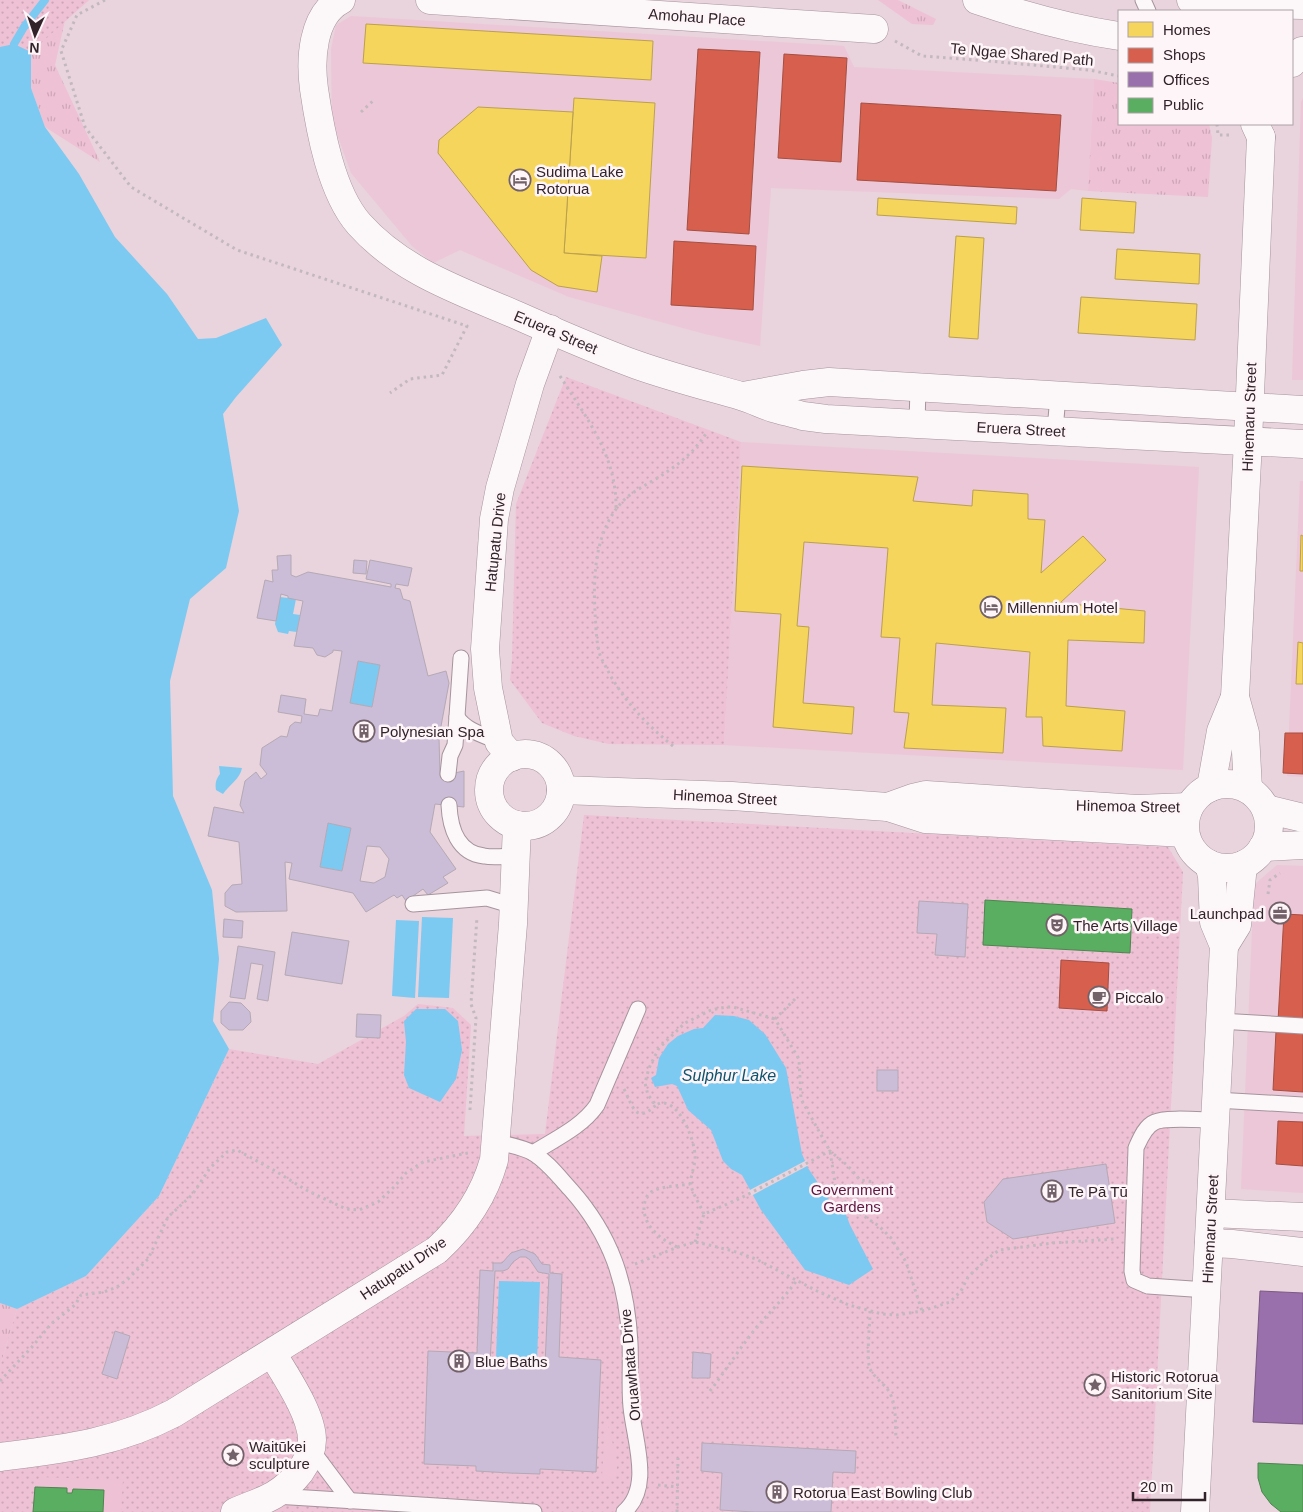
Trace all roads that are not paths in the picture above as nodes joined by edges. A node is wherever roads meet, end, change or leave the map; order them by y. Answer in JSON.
{"nodes":[{"id":1,"x":341,"y":0,"type":"edge"},
{"id":2,"x":430,"y":0,"type":"edge"},
{"id":3,"x":977,"y":0,"type":"edge"},
{"id":4,"x":1191,"y":0,"type":"edge"},
{"id":5,"x":1251,"y":2,"type":"edge"},
{"id":6,"x":1303,"y":5,"type":"edge"},
{"id":7,"x":874,"y":29,"type":"dead end"},
{"id":8,"x":1091,"y":32,"type":"junction"},
{"id":9,"x":1118,"y":36,"type":"edge"},
{"id":10,"x":1118,"y":47,"type":"edge"},
{"id":11,"x":1253,"y":130,"type":"edge"},
{"id":12,"x":550,"y":329,"type":"junction"},
{"id":13,"x":918,"y":386,"type":"junction"},
{"id":14,"x":741,"y":396,"type":"junction"},
{"id":15,"x":1058,"y":396,"type":"junction"},
{"id":16,"x":1250,"y":408,"type":"junction"},
{"id":17,"x":1303,"y":410,"type":"edge"},
{"id":18,"x":916,"y":424,"type":"junction"},
{"id":19,"x":1055,"y":431,"type":"junction"},
{"id":20,"x":1248,"y":440,"type":"junction"},
{"id":21,"x":1303,"y":444,"type":"edge"},
{"id":22,"x":461,"y":658,"type":"dead end"},
{"id":23,"x":1235,"y":697,"type":"junction"},
{"id":24,"x":457,"y":716,"type":"junction"},
{"id":25,"x":455,"y":745,"type":"junction"},
{"id":26,"x":505,"y":749,"type":"junction"},
{"id":27,"x":448,"y":774,"type":"dead end"},
{"id":28,"x":1211,"y":787,"type":"junction"},
{"id":29,"x":561,"y":790,"type":"junction"},
{"id":30,"x":1257,"y":799,"type":"junction"},
{"id":31,"x":449,"y":806,"type":"dead end"},
{"id":32,"x":1303,"y":818,"type":"edge"},
{"id":33,"x":1187,"y":820,"type":"junction"},
{"id":34,"x":517,"y":825,"type":"junction"},
{"id":35,"x":1303,"y":845,"type":"edge"},
{"id":36,"x":1263,"y":847,"type":"junction"},
{"id":37,"x":515,"y":856,"type":"junction"},
{"id":38,"x":1210,"y":864,"type":"junction"},
{"id":39,"x":1243,"y":865,"type":"junction"},
{"id":40,"x":413,"y":904,"type":"dead end"},
{"id":41,"x":514,"y":906,"type":"junction"},
{"id":42,"x":1224,"y":946,"type":"junction"},
{"id":43,"x":638,"y":1009,"type":"dead end"},
{"id":44,"x":1220,"y":1021,"type":"junction"},
{"id":45,"x":1303,"y":1026,"type":"edge"},
{"id":46,"x":1303,"y":1105,"type":"edge"},
{"id":47,"x":1216,"y":1110,"type":"junction"},
{"id":48,"x":497,"y":1142,"type":"junction"},
{"id":49,"x":533,"y":1153,"type":"junction"},
{"id":50,"x":1211,"y":1213,"type":"junction"},
{"id":51,"x":1303,"y":1217,"type":"edge"},
{"id":52,"x":1209,"y":1243,"type":"junction"},
{"id":53,"x":1303,"y":1252,"type":"edge"},
{"id":54,"x":1207,"y":1290,"type":"junction"},
{"id":55,"x":272,"y":1353,"type":"junction"},
{"id":56,"x":311,"y":1449,"type":"junction"},
{"id":57,"x":0,"y":1457,"type":"edge"},
{"id":58,"x":273,"y":1496,"type":"junction"},
{"id":59,"x":350,"y":1501,"type":"junction"},
{"id":60,"x":235,"y":1512,"type":"edge"},
{"id":61,"x":534,"y":1512,"type":"edge"},
{"id":62,"x":624,"y":1512,"type":"edge"},
{"id":63,"x":1195,"y":1512,"type":"edge"}],
"edges":[{"from":1,"to":12,"type":"street","name":"Eruera Street"},
{"from":2,"to":7,"type":"street","name":"Amohau Place"},
{"from":3,"to":8,"type":"street"},
{"from":4,"to":5,"type":"street"},
{"from":5,"to":6,"type":"street"},
{"from":8,"to":9,"type":"street"},
{"from":8,"to":10,"type":"street"},
{"from":11,"to":16,"type":"street","name":"Hinemaru Street"},
{"from":12,"to":14,"type":"street","name":"Eruera Street"},
{"from":12,"to":26,"type":"street","name":"Hatupatu Drive"},
{"from":13,"to":14,"type":"street","name":"Eruera Street"},
{"from":13,"to":15,"type":"street","name":"Eruera Street"},
{"from":13,"to":18,"type":"lane"},
{"from":14,"to":18,"type":"street","name":"Eruera Street"},
{"from":15,"to":16,"type":"street","name":"Eruera Street"},
{"from":15,"to":19,"type":"lane"},
{"from":16,"to":17,"type":"street","name":"Eruera Street"},
{"from":16,"to":20,"type":"street","name":"Hinemaru Street"},
{"from":18,"to":19,"type":"street","name":"Eruera Street"},
{"from":19,"to":20,"type":"street","name":"Eruera Street"},
{"from":20,"to":21,"type":"street","name":"Eruera Street"},
{"from":20,"to":23,"type":"street","name":"Hinemaru Street"},
{"from":22,"to":24,"type":"lane"},
{"from":23,"to":28,"type":"street","name":"Hinemaru Street"},
{"from":23,"to":30,"type":"street","name":"Hinemaru Street"},
{"from":24,"to":25,"type":"lane"},
{"from":24,"to":26,"type":"lane"},
{"from":25,"to":26,"type":"lane"},
{"from":25,"to":27,"type":"lane"},
{"from":26,"to":29,"type":"street"},
{"from":26,"to":34,"type":"street"},
{"from":28,"to":30,"type":"street"},
{"from":28,"to":33,"type":"street"},
{"from":29,"to":33,"type":"street","name":"Hinemoa Street"},
{"from":29,"to":34,"type":"street"},
{"from":30,"to":32,"type":"street"},
{"from":30,"to":36,"type":"street"},
{"from":31,"to":37,"type":"lane"},
{"from":33,"to":38,"type":"street"},
{"from":34,"to":37,"type":"street","name":"Hatupatu Drive"},
{"from":35,"to":36,"type":"street"},
{"from":36,"to":39,"type":"street"},
{"from":37,"to":41,"type":"street","name":"Hatupatu Drive"},
{"from":38,"to":39,"type":"street"},
{"from":38,"to":42,"type":"street","name":"Hinemaru Street"},
{"from":39,"to":42,"type":"street","name":"Hinemaru Street"},
{"from":40,"to":41,"type":"lane"},
{"from":41,"to":48,"type":"street","name":"Hatupatu Drive"},
{"from":42,"to":44,"type":"street","name":"Hinemaru Street"},
{"from":43,"to":49,"type":"lane"},
{"from":44,"to":45,"type":"lane"},
{"from":44,"to":47,"type":"street","name":"Hinemaru Street"},
{"from":46,"to":47,"type":"lane"},
{"from":47,"to":50,"type":"street","name":"Hinemaru Street"},
{"from":47,"to":54,"type":"lane"},
{"from":48,"to":49,"type":"lane"},
{"from":48,"to":55,"type":"street","name":"Hatupatu Drive"},
{"from":49,"to":62,"type":"lane","name":"Oruawhata Drive"},
{"from":50,"to":51,"type":"street"},
{"from":50,"to":52,"type":"street","name":"Hinemaru Street"},
{"from":52,"to":53,"type":"street"},
{"from":52,"to":54,"type":"street","name":"Hinemaru Street"},
{"from":54,"to":63,"type":"street","name":"Hinemaru Street"},
{"from":55,"to":56,"type":"street"},
{"from":55,"to":57,"type":"street","name":"Hatupatu Drive"},
{"from":56,"to":58,"type":"street"},
{"from":56,"to":59,"type":"lane"},
{"from":58,"to":59,"type":"lane"},
{"from":58,"to":60,"type":"street"},
{"from":59,"to":61,"type":"lane"}]}
